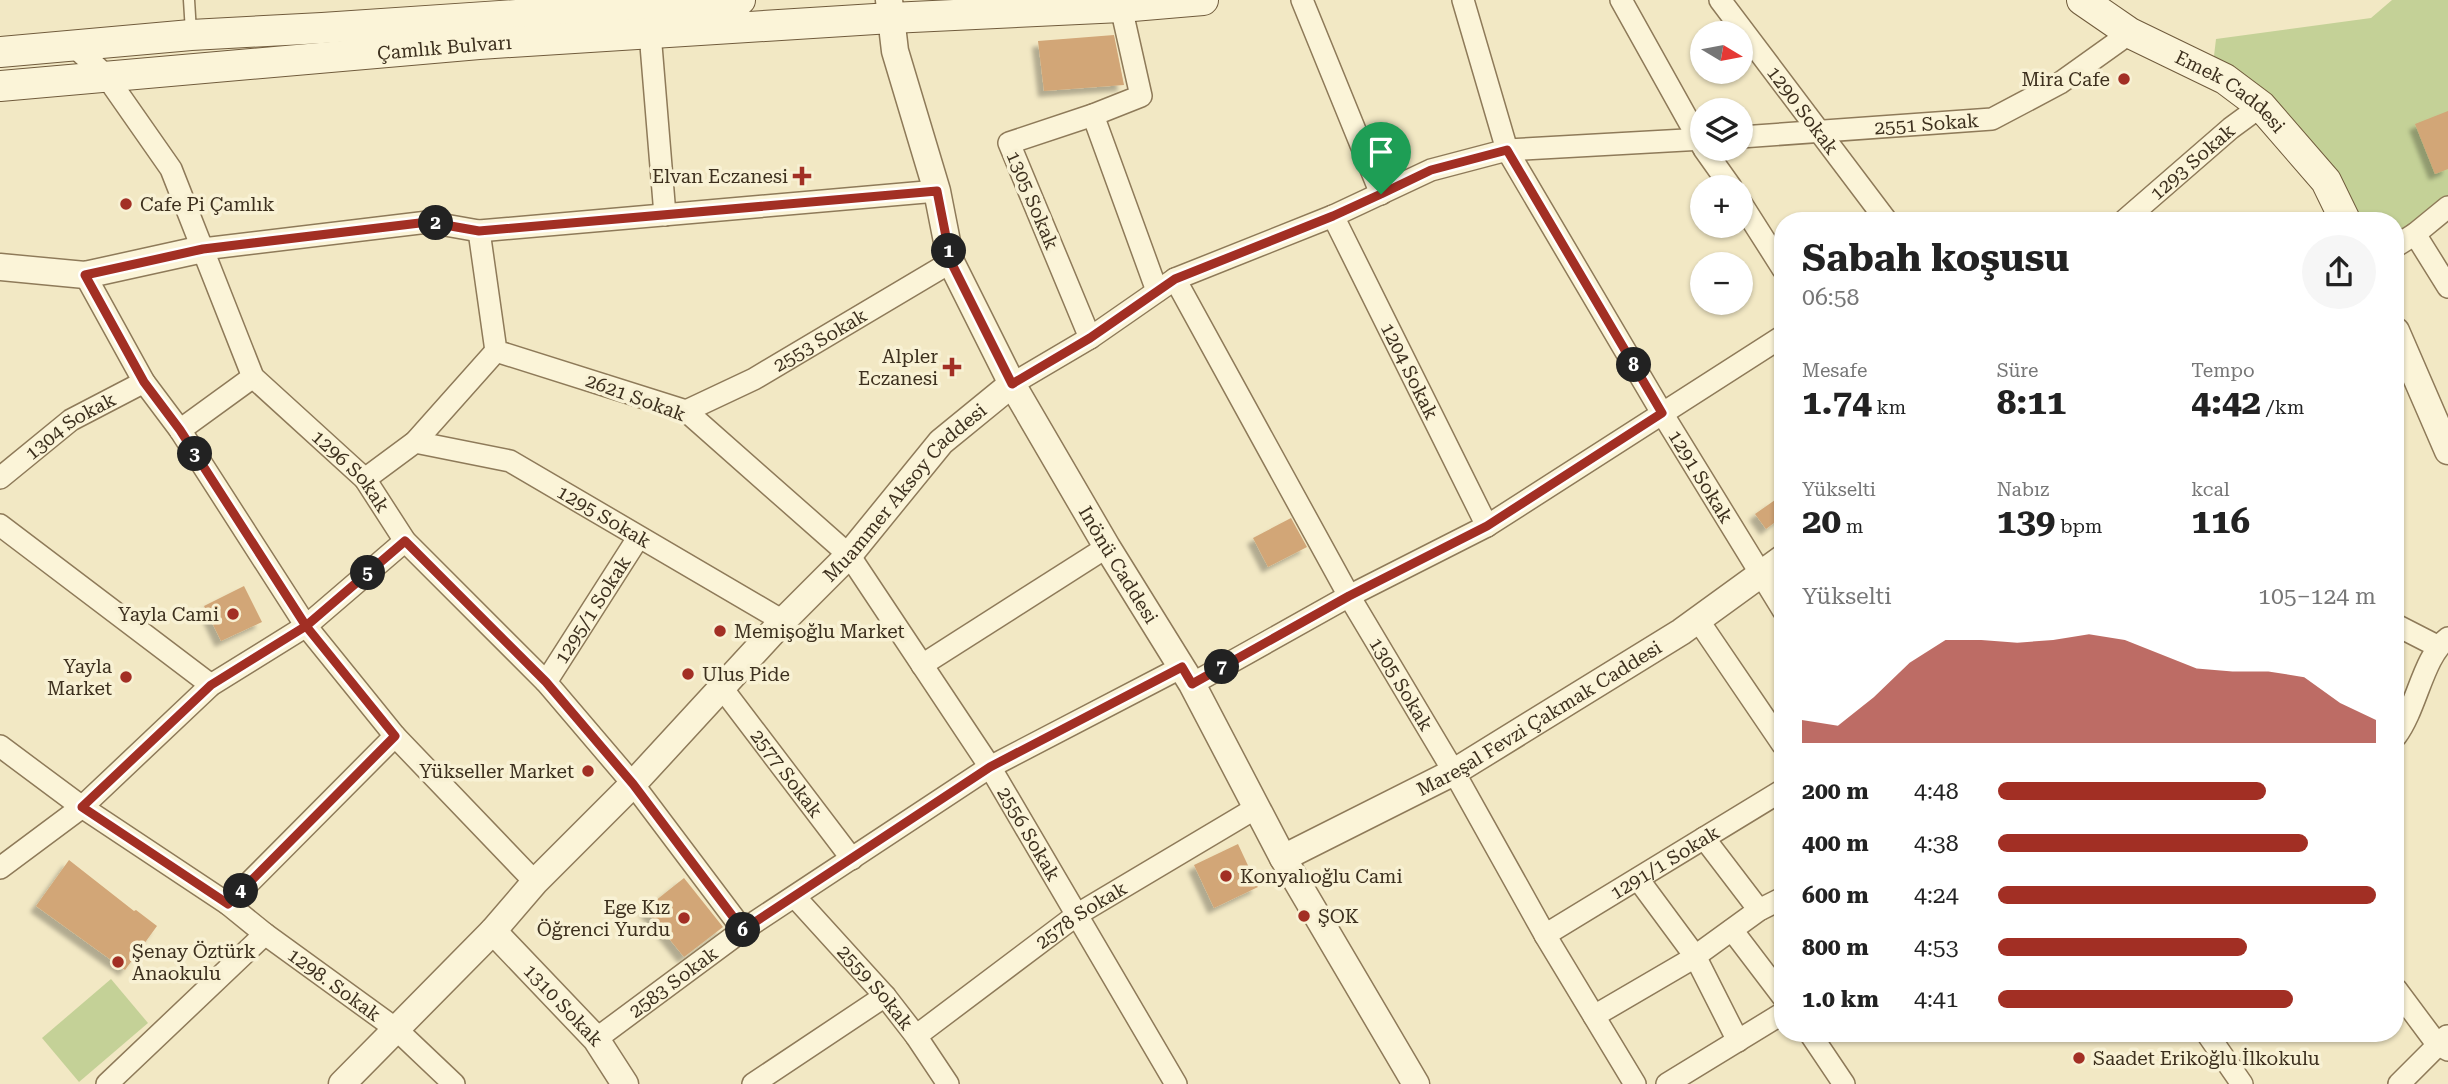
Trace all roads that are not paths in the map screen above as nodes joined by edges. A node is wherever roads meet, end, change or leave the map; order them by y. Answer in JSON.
{"nodes":[{"id":1,"x":189,"y":0,"type":"edge"},
{"id":2,"x":740,"y":0,"type":"edge"},
{"id":3,"x":1203,"y":0,"type":"edge"},
{"id":4,"x":1301,"y":0,"type":"edge"},
{"id":5,"x":1463,"y":0,"type":"edge"},
{"id":6,"x":1620,"y":0,"type":"edge"},
{"id":7,"x":1720,"y":0,"type":"edge"},
{"id":8,"x":2082,"y":0,"type":"edge"},
{"id":9,"x":1121,"y":7,"type":"junction"},
{"id":10,"x":890,"y":9,"type":"edge"},
{"id":11,"x":650,"y":33,"type":"junction"},
{"id":12,"x":2130,"y":33,"type":"junction"},
{"id":13,"x":191,"y":35,"type":"junction"},
{"id":14,"x":72,"y":44,"type":"junction"},
{"id":15,"x":0,"y":52,"type":"edge"},
{"id":16,"x":106,"y":76,"type":"junction"},
{"id":17,"x":0,"y":86,"type":"edge"},
{"id":18,"x":2261,"y":106,"type":"junction"},
{"id":19,"x":1093,"y":115,"type":"junction"},
{"id":20,"x":1690,"y":122,"type":"edge"},
{"id":21,"x":1822,"y":133,"type":"junction"},
{"id":22,"x":1753,"y":136,"type":"edge"},
{"id":23,"x":1690,"y":143,"type":"edge"},
{"id":24,"x":1507,"y":150,"type":"junction"},
{"id":25,"x":937,"y":191,"type":"junction"},
{"id":26,"x":1381,"y":194,"type":"junction"},
{"id":27,"x":2448,"y":207,"type":"edge"},
{"id":28,"x":1880,"y":212,"type":"edge"},
{"id":29,"x":2134,"y":212,"type":"edge"},
{"id":30,"x":2341,"y":212,"type":"edge"},
{"id":31,"x":665,"y":215,"type":"junction"},
{"id":32,"x":1333,"y":216,"type":"junction"},
{"id":33,"x":1753,"y":222,"type":"edge"},
{"id":34,"x":479,"y":231,"type":"junction"},
{"id":35,"x":2415,"y":234,"type":"junction"},
{"id":36,"x":2404,"y":241,"type":"edge"},
{"id":37,"x":203,"y":249,"type":"junction"},
{"id":38,"x":1774,"y":255,"type":"edge"},
{"id":39,"x":2,"y":262,"type":"edge"},
{"id":40,"x":951,"y":262,"type":"junction"},
{"id":41,"x":85,"y":275,"type":"junction"},
{"id":42,"x":1166,"y":285,"type":"junction"},
{"id":43,"x":2448,"y":287,"type":"edge"},
{"id":44,"x":1090,"y":338,"type":"junction"},
{"id":45,"x":1774,"y":342,"type":"edge"},
{"id":46,"x":2404,"y":349,"type":"edge"},
{"id":47,"x":496,"y":351,"type":"junction"},
{"id":48,"x":253,"y":377,"type":"junction"},
{"id":49,"x":144,"y":382,"type":"junction"},
{"id":50,"x":1012,"y":384,"type":"junction"},
{"id":51,"x":686,"y":411,"type":"junction"},
{"id":52,"x":1662,"y":413,"type":"junction"},
{"id":53,"x":180,"y":430,"type":"junction"},
{"id":54,"x":415,"y":442,"type":"junction"},
{"id":55,"x":2448,"y":451,"type":"edge"},
{"id":56,"x":0,"y":478,"type":"edge"},
{"id":57,"x":365,"y":479,"type":"junction"},
{"id":58,"x":0,"y":525,"type":"edge"},
{"id":59,"x":1487,"y":526,"type":"junction"},
{"id":60,"x":638,"y":538,"type":"junction"},
{"id":61,"x":405,"y":541,"type":"junction"},
{"id":62,"x":1107,"y":547,"type":"junction"},
{"id":63,"x":849,"y":555,"type":"junction"},
{"id":64,"x":1773,"y":566,"type":"edge"},
{"id":65,"x":1349,"y":596,"type":"junction"},
{"id":66,"x":1698,"y":620,"type":"junction"},
{"id":67,"x":783,"y":621,"type":"junction"},
{"id":68,"x":306,"y":626,"type":"junction"},
{"id":69,"x":2404,"y":628,"type":"edge"},
{"id":70,"x":2443,"y":642,"type":"edge"},
{"id":71,"x":922,"y":665,"type":"junction"},
{"id":72,"x":1187,"y":676,"type":"junction"},
{"id":73,"x":546,"y":682,"type":"junction"},
{"id":74,"x":211,"y":685,"type":"junction"},
{"id":75,"x":722,"y":688,"type":"junction"},
{"id":76,"x":2404,"y":725,"type":"edge"},
{"id":77,"x":1774,"y":732,"type":"edge"},
{"id":78,"x":395,"y":736,"type":"junction"},
{"id":79,"x":0,"y":746,"type":"edge"},
{"id":80,"x":990,"y":767,"type":"junction"},
{"id":81,"x":1454,"y":772,"type":"junction"},
{"id":82,"x":633,"y":784,"type":"junction"},
{"id":83,"x":1774,"y":800,"type":"edge"},
{"id":84,"x":82,"y":807,"type":"junction"},
{"id":85,"x":1256,"y":808,"type":"junction"},
{"id":86,"x":1704,"y":838,"type":"junction"},
{"id":87,"x":1283,"y":858,"type":"junction"},
{"id":88,"x":852,"y":859,"type":"junction"},
{"id":89,"x":0,"y":868,"type":"edge"},
{"id":90,"x":1638,"y":879,"type":"junction"},
{"id":91,"x":535,"y":882,"type":"junction"},
{"id":92,"x":795,"y":897,"type":"junction"},
{"id":93,"x":1774,"y":902,"type":"edge"},
{"id":94,"x":228,"y":904,"type":"junction"},
{"id":95,"x":1759,"y":910,"type":"junction"},
{"id":96,"x":1078,"y":914,"type":"junction"},
{"id":97,"x":743,"y":930,"type":"junction"},
{"id":98,"x":1732,"y":930,"type":"junction"},
{"id":99,"x":493,"y":931,"type":"junction"},
{"id":100,"x":265,"y":934,"type":"junction"},
{"id":101,"x":1545,"y":935,"type":"junction"},
{"id":102,"x":1695,"y":956,"type":"junction"},
{"id":103,"x":1774,"y":984,"type":"edge"},
{"id":104,"x":885,"y":996,"type":"junction"},
{"id":105,"x":2404,"y":998,"type":"edge"},
{"id":106,"x":1594,"y":1016,"type":"junction"},
{"id":107,"x":1774,"y":1019,"type":"edge"},
{"id":108,"x":396,"y":1029,"type":"junction"},
{"id":109,"x":916,"y":1036,"type":"junction"},
{"id":110,"x":596,"y":1040,"type":"junction"},
{"id":111,"x":1738,"y":1041,"type":"junction"},
{"id":112,"x":1816,"y":1042,"type":"edge"},
{"id":113,"x":2213,"y":1042,"type":"edge"},
{"id":114,"x":2444,"y":1043,"type":"edge"},
{"id":115,"x":107,"y":1084,"type":"edge"},
{"id":116,"x":342,"y":1084,"type":"edge"},
{"id":117,"x":454,"y":1084,"type":"edge"},
{"id":118,"x":625,"y":1084,"type":"edge"},
{"id":119,"x":753,"y":1084,"type":"edge"},
{"id":120,"x":948,"y":1084,"type":"edge"},
{"id":121,"x":1177,"y":1084,"type":"edge"},
{"id":122,"x":1416,"y":1084,"type":"edge"},
{"id":123,"x":1635,"y":1084,"type":"edge"},
{"id":124,"x":1667,"y":1084,"type":"edge"},
{"id":125,"x":1844,"y":1084,"type":"edge"},
{"id":126,"x":2242,"y":1084,"type":"edge"},
{"id":127,"x":2399,"y":1084,"type":"edge"}],
"edges":[{"from":1,"to":13,"type":"lane"},
{"from":2,"to":13,"type":"main road","name":"Çamlık Bulvarı"},
{"from":3,"to":9,"type":"main road","name":"Çamlık Bulvarı"},
{"from":4,"to":26,"type":"street"},
{"from":5,"to":24,"type":"street","name":"1291 Sokak"},
{"from":6,"to":20,"type":"street"},
{"from":7,"to":21,"type":"street","name":"1290 Sokak"},
{"from":8,"to":12,"type":"main road","name":"Emek Caddesi"},
{"from":9,"to":10,"type":"main road","name":"Çamlık Bulvarı"},
{"from":9,"to":19,"type":"street","name":"1305 Sokak"},
{"from":10,"to":11,"type":"main road","name":"Çamlık Bulvarı"},
{"from":10,"to":25,"type":"street","name":"Inönü Caddesi"},
{"from":11,"to":16,"type":"main road","name":"Çamlık Bulvarı"},
{"from":11,"to":31,"type":"street"},
{"from":12,"to":18,"type":"main road","name":"Emek Caddesi"},
{"from":12,"to":21,"type":"street","name":"2551 Sokak"},
{"from":13,"to":14,"type":"main road","name":"Çamlık Bulvarı"},
{"from":14,"to":15,"type":"main road","name":"Çamlık Bulvarı"},
{"from":14,"to":16,"type":"street","name":"1296 Sokak"},
{"from":16,"to":17,"type":"main road","name":"Çamlık Bulvarı"},
{"from":16,"to":37,"type":"street","name":"1296 Sokak"},
{"from":18,"to":29,"type":"street","name":"1293 Sokak"},
{"from":18,"to":30,"type":"main road","name":"Emek Caddesi"},
{"from":19,"to":42,"type":"street","name":"1305 Sokak"},
{"from":19,"to":44,"type":"street","name":"1305 Sokak"},
{"from":21,"to":22,"type":"street"},
{"from":21,"to":28,"type":"street","name":"1290 Sokak"},
{"from":23,"to":24,"type":"street","name":"Muammer Aksoy Caddesi"},
{"from":24,"to":26,"type":"street","name":"Muammer Aksoy Caddesi"},
{"from":24,"to":52,"type":"street","name":"1291 Sokak"},
{"from":25,"to":31,"type":"street"},
{"from":25,"to":40,"type":"street","name":"Inönü Caddesi"},
{"from":26,"to":32,"type":"street","name":"Muammer Aksoy Caddesi"},
{"from":27,"to":35,"type":"street"},
{"from":31,"to":34,"type":"street"},
{"from":32,"to":42,"type":"street","name":"Muammer Aksoy Caddesi"},
{"from":32,"to":59,"type":"street","name":"1204 Sokak"},
{"from":33,"to":38,"type":"street"},
{"from":34,"to":37,"type":"street"},
{"from":34,"to":47,"type":"street"},
{"from":35,"to":36,"type":"street"},
{"from":35,"to":43,"type":"street"},
{"from":37,"to":41,"type":"street"},
{"from":37,"to":48,"type":"street","name":"1296 Sokak"},
{"from":39,"to":41,"type":"street"},
{"from":40,"to":50,"type":"street","name":"Inönü Caddesi"},
{"from":40,"to":51,"type":"street","name":"2553 Sokak"},
{"from":41,"to":49,"type":"street"},
{"from":42,"to":44,"type":"street","name":"Muammer Aksoy Caddesi"},
{"from":42,"to":65,"type":"street","name":"1305 Sokak"},
{"from":44,"to":50,"type":"street","name":"Muammer Aksoy Caddesi"},
{"from":45,"to":52,"type":"street","name":"2583 Sokak"},
{"from":46,"to":55,"type":"street"},
{"from":47,"to":51,"type":"street","name":"2621 Sokak"},
{"from":47,"to":54,"type":"street"},
{"from":48,"to":53,"type":"street"},
{"from":48,"to":57,"type":"street","name":"1296 Sokak"},
{"from":49,"to":53,"type":"street"},
{"from":49,"to":56,"type":"street","name":"1304 Sokak"},
{"from":50,"to":62,"type":"street","name":"Inönü Caddesi"},
{"from":50,"to":63,"type":"street","name":"Muammer Aksoy Caddesi"},
{"from":51,"to":63,"type":"street","name":"2621 Sokak"},
{"from":52,"to":59,"type":"street","name":"2583 Sokak"},
{"from":52,"to":64,"type":"street","name":"1291 Sokak"},
{"from":53,"to":68,"type":"street"},
{"from":54,"to":57,"type":"street"},
{"from":54,"to":60,"type":"street","name":"1295 Sokak"},
{"from":57,"to":61,"type":"street","name":"1296 Sokak"},
{"from":58,"to":74,"type":"street"},
{"from":59,"to":65,"type":"street","name":"2583 Sokak"},
{"from":60,"to":67,"type":"street","name":"1295 Sokak"},
{"from":60,"to":73,"type":"street","name":"1295/1 Sokak"},
{"from":61,"to":68,"type":"street"},
{"from":61,"to":73,"type":"street","name":"1296 Sokak"},
{"from":62,"to":71,"type":"street"},
{"from":62,"to":72,"type":"street","name":"Inönü Caddesi"},
{"from":63,"to":67,"type":"street","name":"Muammer Aksoy Caddesi"},
{"from":63,"to":71,"type":"street","name":"2556 Sokak"},
{"from":64,"to":66,"type":"street","name":"Mareşal Fevzi Çakmak Caddesi"},
{"from":65,"to":72,"type":"street","name":"2583 Sokak"},
{"from":65,"to":81,"type":"street","name":"1305 Sokak"},
{"from":66,"to":77,"type":"street"},
{"from":66,"to":81,"type":"street","name":"Mareşal Fevzi Çakmak Caddesi"},
{"from":67,"to":75,"type":"street","name":"Muammer Aksoy Caddesi"},
{"from":68,"to":74,"type":"street"},
{"from":68,"to":78,"type":"street"},
{"from":69,"to":70,"type":"street"},
{"from":70,"to":76,"type":"street"},
{"from":71,"to":80,"type":"street","name":"2556 Sokak"},
{"from":72,"to":80,"type":"street","name":"2583 Sokak"},
{"from":72,"to":85,"type":"street","name":"Inönü Caddesi"},
{"from":73,"to":82,"type":"street","name":"1296 Sokak"},
{"from":74,"to":84,"type":"street"},
{"from":75,"to":82,"type":"street","name":"Muammer Aksoy Caddesi"},
{"from":75,"to":88,"type":"street","name":"2577 Sokak"},
{"from":78,"to":91,"type":"street"},
{"from":78,"to":94,"type":"street"},
{"from":79,"to":84,"type":"street","name":"1298. Sokak"},
{"from":80,"to":88,"type":"street","name":"2583 Sokak"},
{"from":80,"to":96,"type":"street","name":"2556 Sokak"},
{"from":81,"to":87,"type":"street","name":"Mareşal Fevzi Çakmak Caddesi"},
{"from":81,"to":101,"type":"street","name":"1305 Sokak"},
{"from":82,"to":91,"type":"street","name":"Muammer Aksoy Caddesi"},
{"from":82,"to":97,"type":"street","name":"1296 Sokak"},
{"from":83,"to":86,"type":"street","name":"1291/1 Sokak"},
{"from":84,"to":89,"type":"street"},
{"from":84,"to":94,"type":"street","name":"1298. Sokak"},
{"from":85,"to":87,"type":"street","name":"Inönü Caddesi"},
{"from":85,"to":96,"type":"street","name":"2578 Sokak"},
{"from":86,"to":90,"type":"street","name":"1291/1 Sokak"},
{"from":86,"to":95,"type":"street"},
{"from":87,"to":122,"type":"street","name":"Inönü Caddesi"},
{"from":88,"to":92,"type":"street","name":"2583 Sokak"},
{"from":90,"to":101,"type":"street","name":"1291/1 Sokak"},
{"from":90,"to":102,"type":"street"},
{"from":91,"to":99,"type":"street","name":"Muammer Aksoy Caddesi"},
{"from":92,"to":97,"type":"street","name":"2583 Sokak"},
{"from":92,"to":104,"type":"street","name":"2559 Sokak"},
{"from":93,"to":95,"type":"street"},
{"from":94,"to":100,"type":"street","name":"1298. Sokak"},
{"from":95,"to":98,"type":"street"},
{"from":96,"to":109,"type":"street","name":"2578 Sokak"},
{"from":96,"to":121,"type":"street","name":"2556 Sokak"},
{"from":97,"to":110,"type":"street","name":"2583 Sokak"},
{"from":98,"to":102,"type":"street"},
{"from":98,"to":103,"type":"street"},
{"from":99,"to":108,"type":"street","name":"Muammer Aksoy Caddesi"},
{"from":99,"to":110,"type":"street","name":"1310 Sokak"},
{"from":100,"to":108,"type":"street","name":"1298. Sokak"},
{"from":100,"to":115,"type":"street"},
{"from":101,"to":106,"type":"street","name":"1305 Sokak"},
{"from":102,"to":106,"type":"street"},
{"from":102,"to":111,"type":"street"},
{"from":104,"to":109,"type":"street","name":"2559 Sokak"},
{"from":104,"to":119,"type":"street"},
{"from":105,"to":114,"type":"street"},
{"from":106,"to":123,"type":"street","name":"1305 Sokak"},
{"from":107,"to":111,"type":"street"},
{"from":108,"to":116,"type":"street","name":"Muammer Aksoy Caddesi"},
{"from":108,"to":117,"type":"street","name":"1298. Sokak"},
{"from":109,"to":120,"type":"street","name":"2559 Sokak"},
{"from":110,"to":118,"type":"street","name":"1310 Sokak"},
{"from":111,"to":124,"type":"street"},
{"from":112,"to":125,"type":"street"},
{"from":113,"to":126,"type":"street"},
{"from":114,"to":127,"type":"street"}]}
